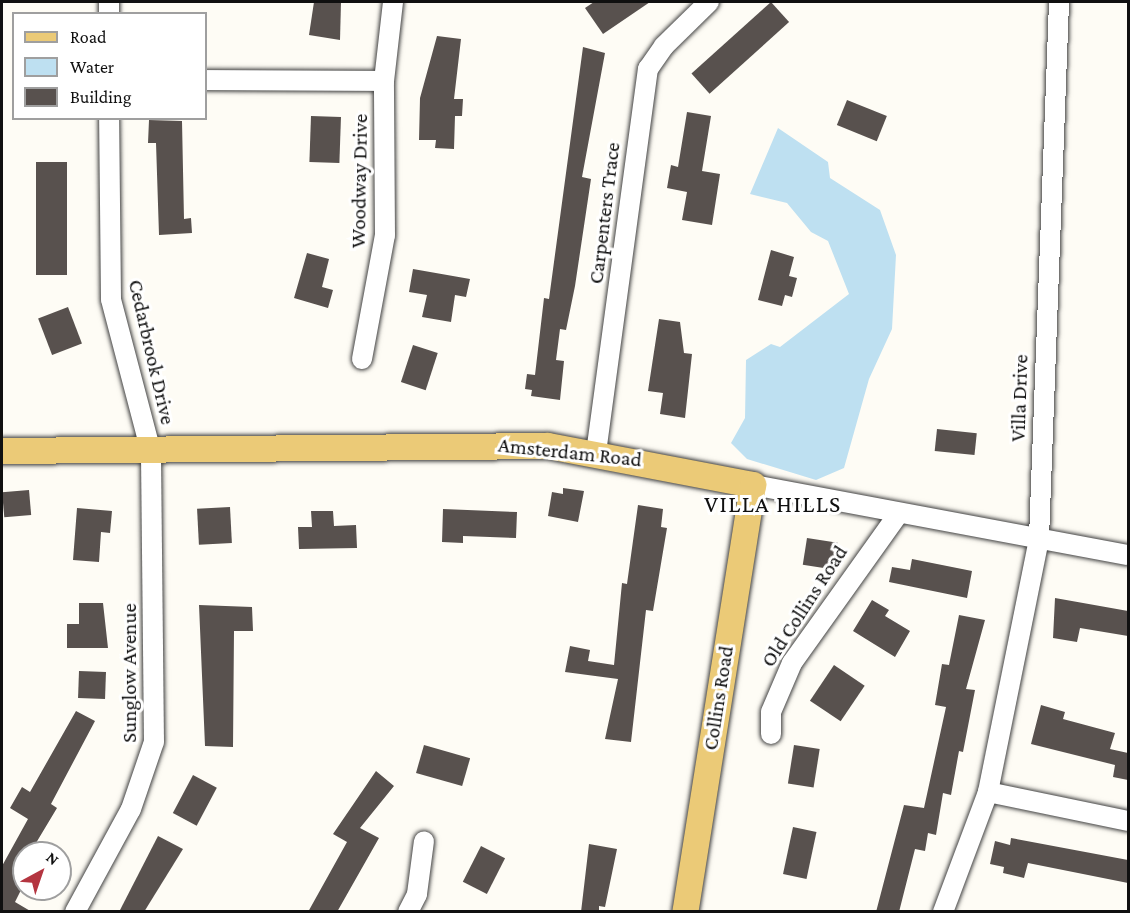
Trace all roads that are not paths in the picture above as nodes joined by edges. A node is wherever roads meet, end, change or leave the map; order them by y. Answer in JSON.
{"nodes":[{"id":1,"x":393,"y":2,"type":"edge"},
{"id":2,"x":709,"y":2,"type":"edge"},
{"id":3,"x":1059,"y":2,"type":"edge"},
{"id":4,"x":207,"y":80,"type":"edge"},
{"id":5,"x":384,"y":81,"type":"junction"},
{"id":6,"x":109,"y":120,"type":"edge"},
{"id":7,"x":362,"y":359,"type":"dead end"},
{"id":8,"x":2,"y":451,"type":"edge"},
{"id":9,"x":151,"y":452,"type":"junction"},
{"id":10,"x":596,"y":453,"type":"junction"},
{"id":11,"x":753,"y":485,"type":"junction"},
{"id":12,"x":899,"y":513,"type":"junction"},
{"id":13,"x":1039,"y":538,"type":"junction"},
{"id":14,"x":1128,"y":555,"type":"edge"},
{"id":15,"x":771,"y":734,"type":"dead end"},
{"id":16,"x":988,"y":792,"type":"junction"},
{"id":17,"x":1128,"y":821,"type":"edge"},
{"id":18,"x":424,"y":841,"type":"dead end"},
{"id":19,"x":75,"y":912,"type":"edge"},
{"id":20,"x":408,"y":912,"type":"edge"},
{"id":21,"x":685,"y":912,"type":"edge"},
{"id":22,"x":943,"y":912,"type":"edge"}],
"edges":[{"from":1,"to":5,"type":"street","name":"Woodway Drive"},
{"from":2,"to":10,"type":"street","name":"Carpenters Trace"},
{"from":3,"to":13,"type":"street","name":"Villa Drive"},
{"from":4,"to":5,"type":"street"},
{"from":5,"to":7,"type":"street","name":"Woodway Drive"},
{"from":6,"to":9,"type":"street","name":"Cedarbrook Drive"},
{"from":8,"to":9,"type":"main road","name":"Amsterdam Road"},
{"from":9,"to":10,"type":"main road","name":"Amsterdam Road"},
{"from":9,"to":19,"type":"street","name":"Sunglow Avenue"},
{"from":10,"to":11,"type":"main road","name":"Amsterdam Road"},
{"from":11,"to":12,"type":"street","name":"Amsterdam Road"},
{"from":11,"to":21,"type":"main road","name":"Collins Road"},
{"from":12,"to":13,"type":"street","name":"Amsterdam Road"},
{"from":12,"to":15,"type":"street","name":"Old Collins Road"},
{"from":13,"to":14,"type":"street","name":"Amsterdam Road"},
{"from":13,"to":16,"type":"street","name":"Villa Drive"},
{"from":16,"to":17,"type":"street"},
{"from":16,"to":22,"type":"street","name":"Villa Drive"},
{"from":18,"to":20,"type":"street"}]}
